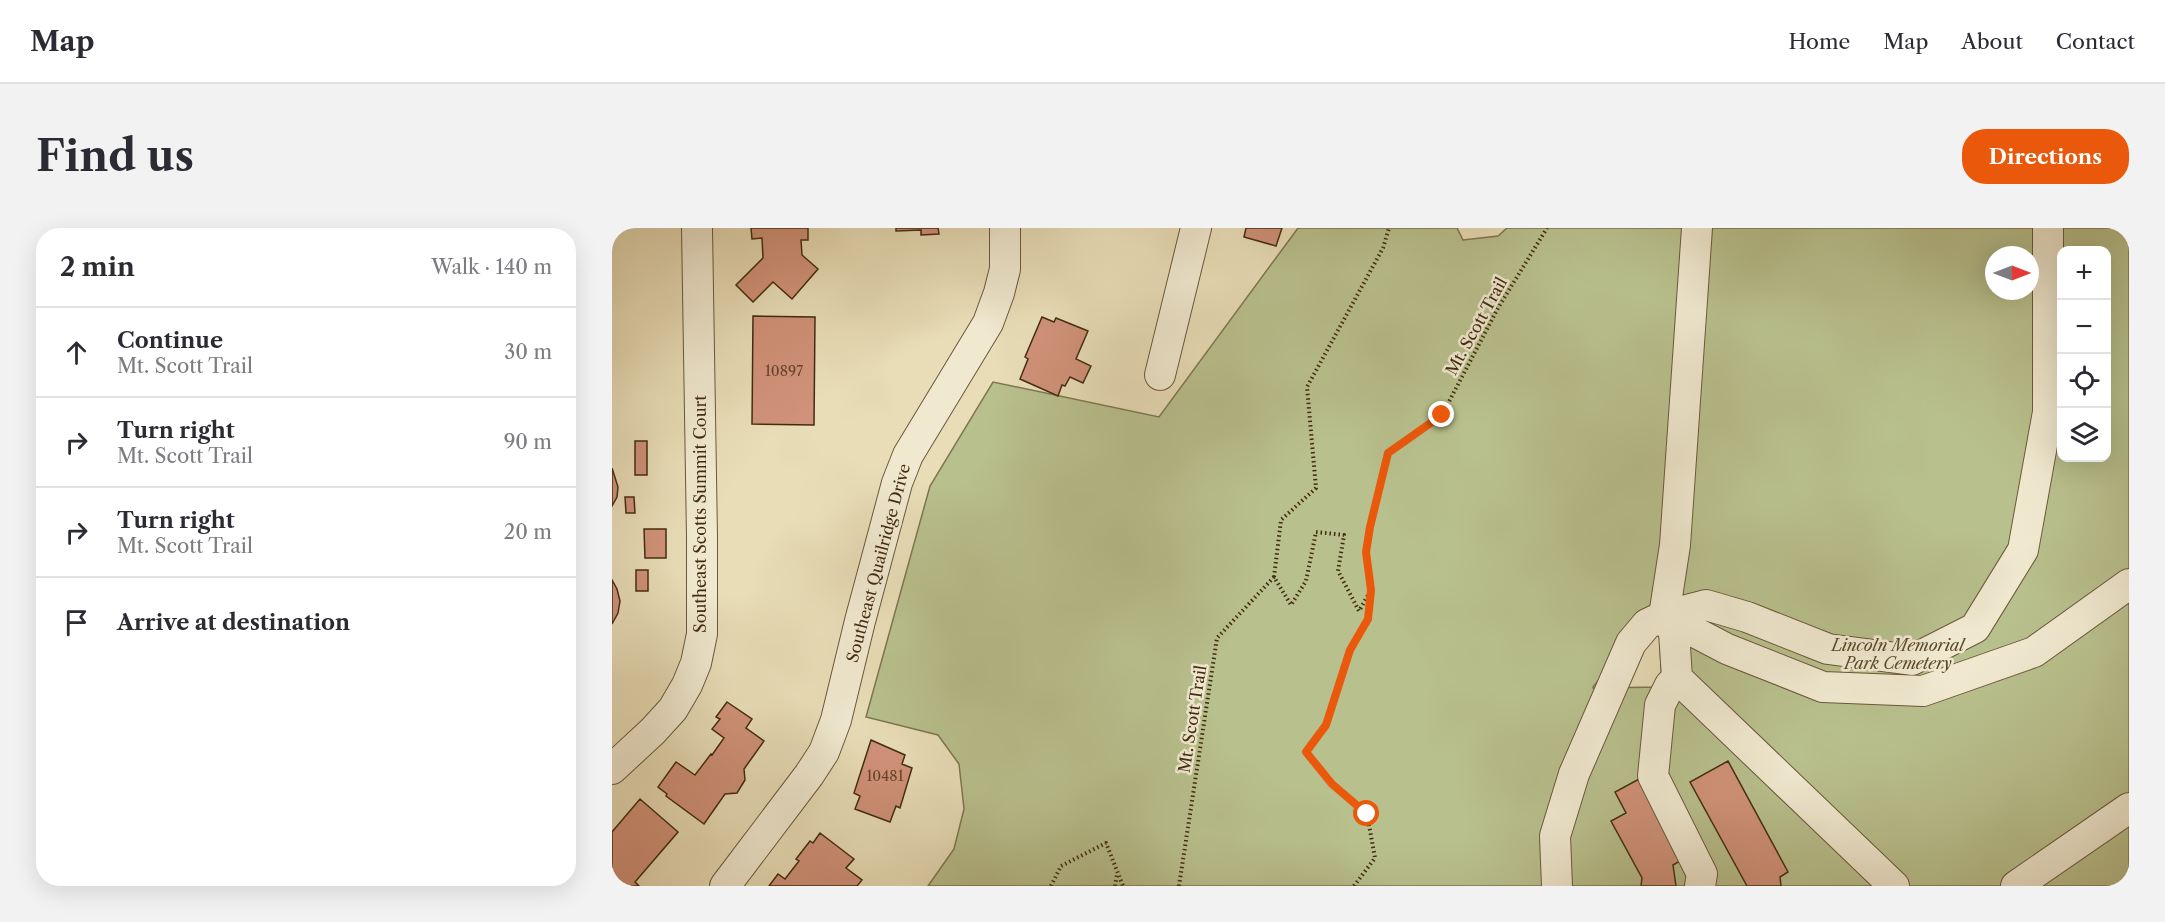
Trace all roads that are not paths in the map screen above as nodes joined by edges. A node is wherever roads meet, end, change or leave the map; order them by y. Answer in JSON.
{"nodes":[{"id":1,"x":697,"y":228,"type":"edge"},
{"id":2,"x":1005,"y":228,"type":"edge"},
{"id":3,"x":1196,"y":228,"type":"edge"},
{"id":4,"x":1697,"y":228,"type":"edge"},
{"id":5,"x":2048,"y":228,"type":"edge"},
{"id":6,"x":1160,"y":375,"type":"dead end"},
{"id":7,"x":2129,"y":584,"type":"edge"},
{"id":8,"x":1664,"y":616,"type":"junction"},
{"id":9,"x":1677,"y":678,"type":"junction"},
{"id":10,"x":612,"y":769,"type":"edge"},
{"id":11,"x":2129,"y":808,"type":"edge"},
{"id":12,"x":725,"y":886,"type":"edge"},
{"id":13,"x":1557,"y":886,"type":"edge"},
{"id":14,"x":1700,"y":886,"type":"edge"},
{"id":15,"x":1894,"y":886,"type":"edge"},
{"id":16,"x":2016,"y":886,"type":"edge"}],
"edges":[{"from":1,"to":10,"type":"street","name":"Southeast Scotts Summit Court"},
{"from":2,"to":12,"type":"street","name":"Southeast Quailridge Drive"},
{"from":3,"to":6,"type":"street"},
{"from":4,"to":8,"type":"street"},
{"from":5,"to":8,"type":"street"},
{"from":7,"to":8,"type":"street"},
{"from":8,"to":9,"type":"street"},
{"from":8,"to":13,"type":"street"},
{"from":9,"to":14,"type":"street"},
{"from":9,"to":15,"type":"street"},
{"from":11,"to":16,"type":"street"}]}
